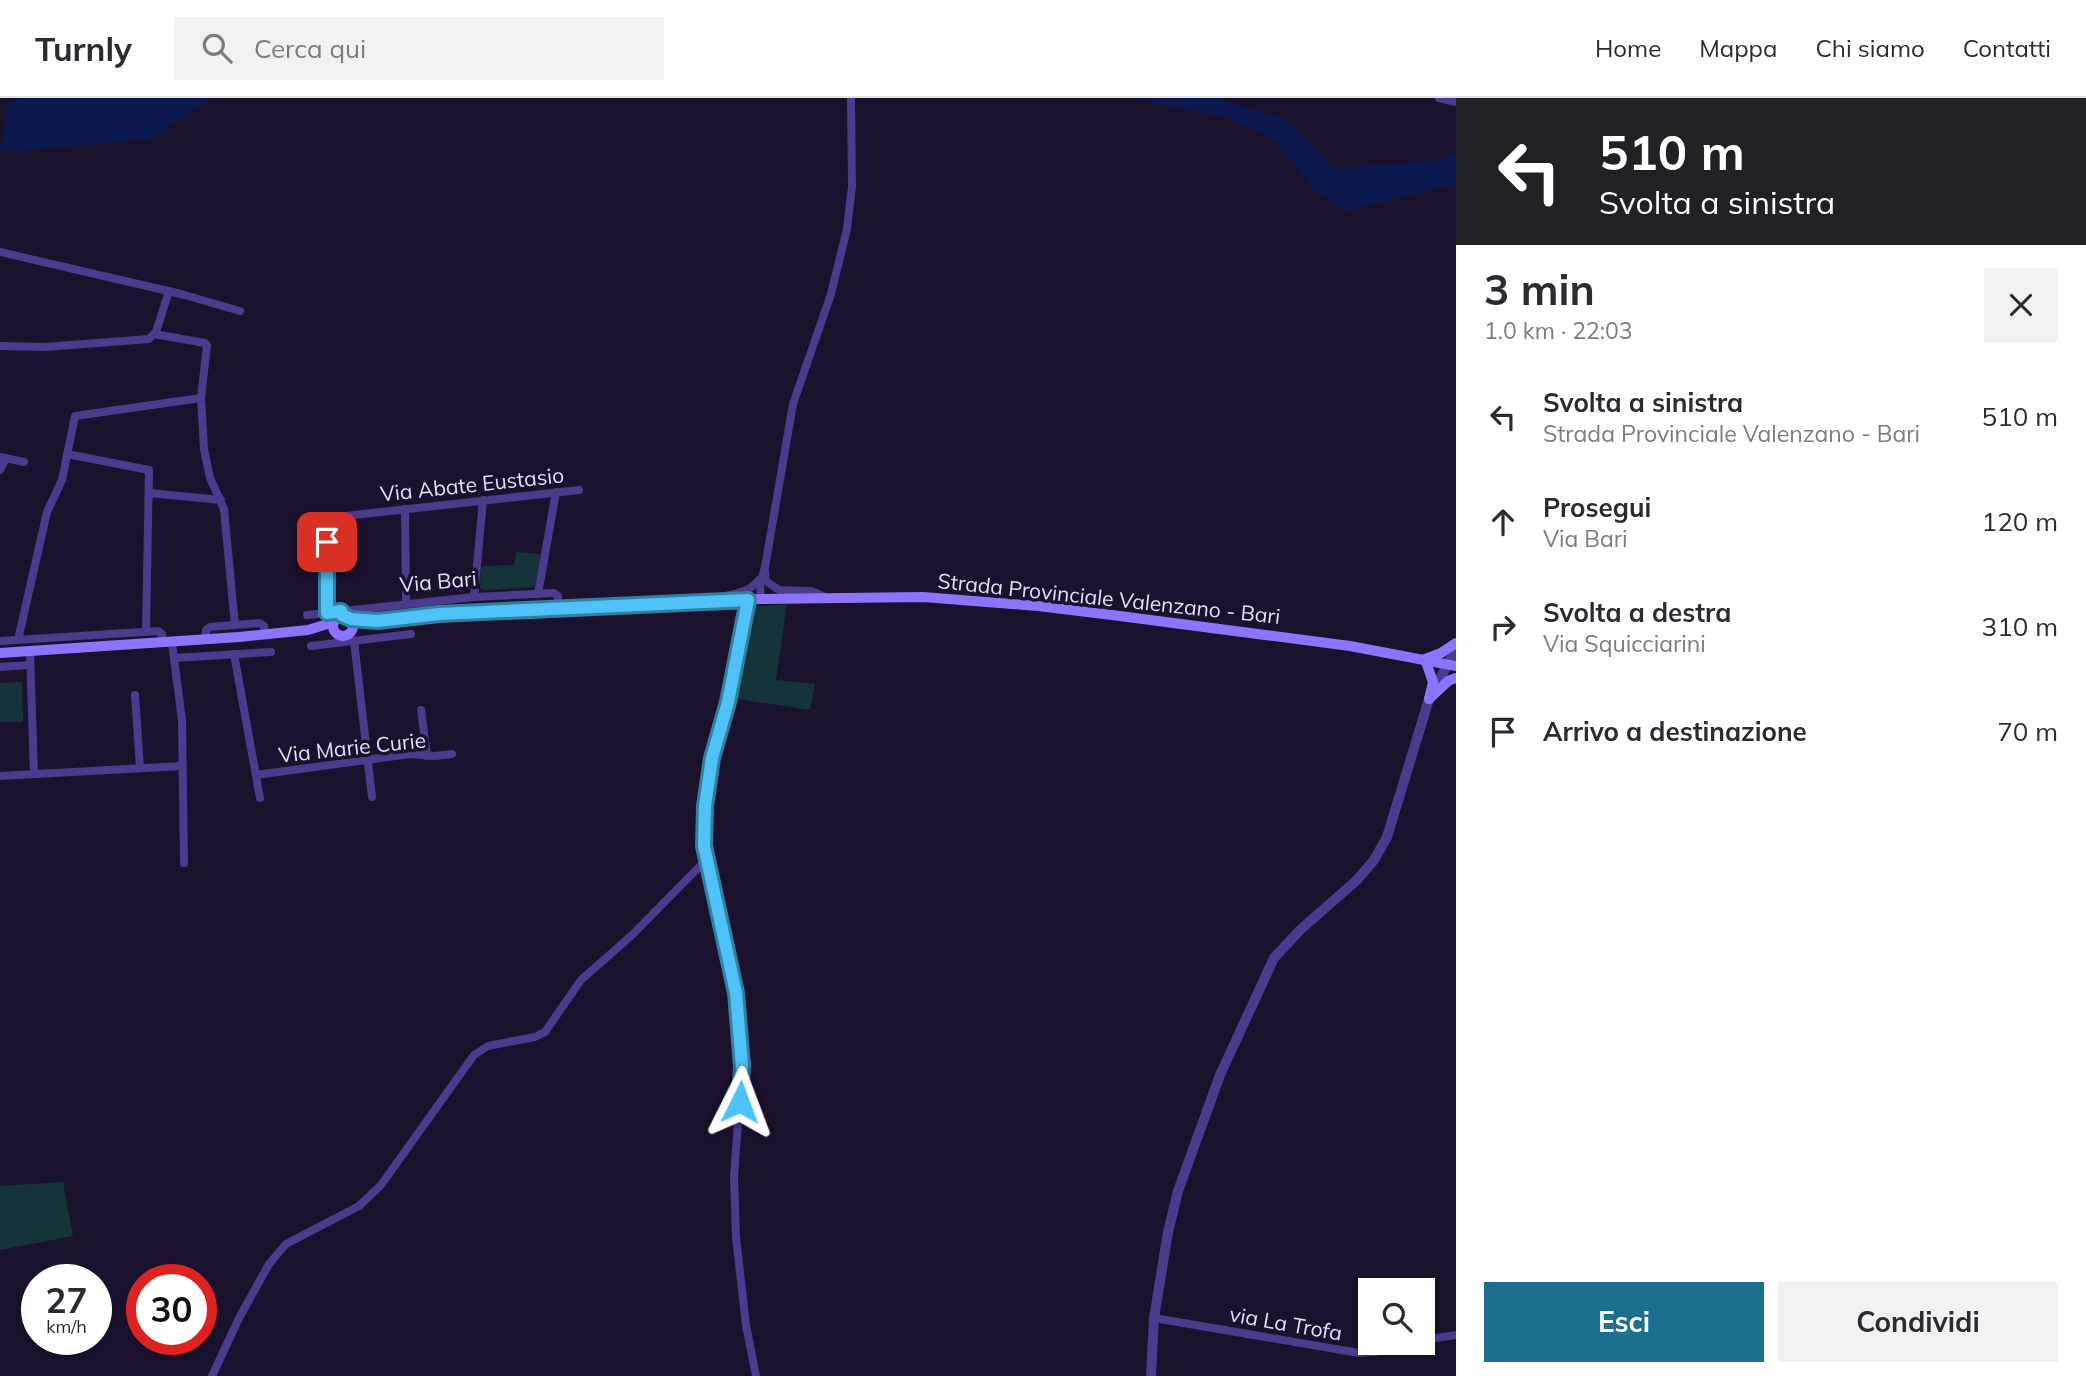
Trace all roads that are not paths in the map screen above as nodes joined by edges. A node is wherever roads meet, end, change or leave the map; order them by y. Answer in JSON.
{"nodes":[{"id":1,"x":1438,"y":98,"type":"edge"},
{"id":2,"x":851,"y":100,"type":"edge"},
{"id":3,"x":1456,"y":102,"type":"edge"},
{"id":4,"x":0,"y":253,"type":"edge"},
{"id":5,"x":169,"y":291,"type":"junction"},
{"id":6,"x":240,"y":311,"type":"dead end"},
{"id":7,"x":154,"y":334,"type":"junction"},
{"id":8,"x":0,"y":346,"type":"edge"},
{"id":9,"x":201,"y":398,"type":"junction"},
{"id":10,"x":67,"y":454,"type":"junction"},
{"id":11,"x":3,"y":458,"type":"edge"},
{"id":12,"x":24,"y":462,"type":"dead end"},
{"id":13,"x":0,"y":470,"type":"edge"},
{"id":14,"x":579,"y":490,"type":"dead end"},
{"id":15,"x":556,"y":492,"type":"junction"},
{"id":16,"x":149,"y":493,"type":"junction"},
{"id":17,"x":221,"y":500,"type":"junction"},
{"id":18,"x":484,"y":500,"type":"junction"},
{"id":19,"x":405,"y":509,"type":"junction"},
{"id":20,"x":764,"y":579,"type":"junction"},
{"id":21,"x":517,"y":594,"type":"junction"},
{"id":22,"x":538,"y":594,"type":"junction"},
{"id":23,"x":474,"y":597,"type":"junction"},
{"id":24,"x":825,"y":597,"type":"junction"},
{"id":25,"x":748,"y":600,"type":"junction"},
{"id":26,"x":761,"y":600,"type":"junction"},
{"id":27,"x":406,"y":603,"type":"junction"},
{"id":28,"x":707,"y":603,"type":"junction"},
{"id":29,"x":630,"y":606,"type":"joint"},
{"id":30,"x":557,"y":609,"type":"junction"},
{"id":31,"x":518,"y":611,"type":"junction"},
{"id":32,"x":307,"y":615,"type":"dead end"},
{"id":33,"x":235,"y":625,"type":"junction"},
{"id":34,"x":343,"y":626,"type":"junction"},
{"id":35,"x":146,"y":632,"type":"junction"},
{"id":36,"x":265,"y":634,"type":"junction"},
{"id":37,"x":411,"y":634,"type":"dead end"},
{"id":38,"x":239,"y":637,"type":"junction"},
{"id":39,"x":208,"y":639,"type":"junction"},
{"id":40,"x":18,"y":640,"type":"junction"},
{"id":41,"x":0,"y":641,"type":"edge"},
{"id":42,"x":168,"y":643,"type":"junction"},
{"id":43,"x":1456,"y":643,"type":"edge"},
{"id":44,"x":311,"y":646,"type":"dead end"},
{"id":45,"x":1456,"y":649,"type":"edge"},
{"id":46,"x":30,"y":652,"type":"junction"},
{"id":47,"x":271,"y":652,"type":"dead end"},
{"id":48,"x":0,"y":653,"type":"edge"},
{"id":49,"x":237,"y":654,"type":"junction"},
{"id":50,"x":213,"y":655,"type":"junction"},
{"id":51,"x":174,"y":658,"type":"junction"},
{"id":52,"x":1425,"y":659,"type":"junction"},
{"id":53,"x":30,"y":665,"type":"junction"},
{"id":54,"x":1452,"y":665,"type":"edge"},
{"id":55,"x":0,"y":667,"type":"edge"},
{"id":56,"x":1456,"y":678,"type":"edge"},
{"id":57,"x":135,"y":695,"type":"dead end"},
{"id":58,"x":1429,"y":699,"type":"junction"},
{"id":59,"x":421,"y":710,"type":"dead end"},
{"id":60,"x":452,"y":754,"type":"dead end"},
{"id":61,"x":426,"y":756,"type":"junction"},
{"id":62,"x":368,"y":760,"type":"junction"},
{"id":63,"x":182,"y":766,"type":"junction"},
{"id":64,"x":140,"y":768,"type":"junction"},
{"id":65,"x":34,"y":774,"type":"junction"},
{"id":66,"x":256,"y":775,"type":"junction"},
{"id":67,"x":0,"y":776,"type":"edge"},
{"id":68,"x":372,"y":797,"type":"dead end"},
{"id":69,"x":260,"y":798,"type":"dead end"},
{"id":70,"x":707,"y":862,"type":"junction"},
{"id":71,"x":184,"y":863,"type":"dead end"},
{"id":72,"x":1154,"y":1318,"type":"junction"},
{"id":73,"x":1456,"y":1335,"type":"edge"},
{"id":74,"x":1435,"y":1338,"type":"edge"},
{"id":75,"x":1358,"y":1353,"type":"edge"},
{"id":76,"x":212,"y":1376,"type":"edge"},
{"id":77,"x":756,"y":1376,"type":"edge"},
{"id":78,"x":1151,"y":1376,"type":"edge"}],
"edges":[{"from":1,"to":3,"type":"street"},
{"from":2,"to":20,"type":"street"},
{"from":4,"to":5,"type":"street"},
{"from":5,"to":6,"type":"street"},
{"from":5,"to":7,"type":"street"},
{"from":7,"to":8,"type":"street"},
{"from":7,"to":9,"type":"street"},
{"from":9,"to":10,"type":"street"},
{"from":9,"to":17,"type":"street"},
{"from":10,"to":16,"type":"street"},
{"from":10,"to":40,"type":"street"},
{"from":11,"to":12,"type":"street"},
{"from":11,"to":13,"type":"street"},
{"from":14,"to":15,"type":"street","name":"Via Abate Eustasio"},
{"from":15,"to":18,"type":"street","name":"Via Abate Eustasio"},
{"from":15,"to":22,"type":"street"},
{"from":16,"to":17,"type":"street"},
{"from":16,"to":35,"type":"street"},
{"from":17,"to":33,"type":"street"},
{"from":18,"to":19,"type":"street","name":"Via Abate Eustasio"},
{"from":18,"to":23,"type":"street"},
{"from":19,"to":27,"type":"street"},
{"from":19,"to":34,"type":"street","name":"Via Abate Eustasio"},
{"from":20,"to":24,"type":"street"},
{"from":20,"to":26,"type":"street"},
{"from":20,"to":28,"type":"street"},
{"from":21,"to":22,"type":"street","name":"Via Bari"},
{"from":21,"to":23,"type":"street","name":"Via Bari"},
{"from":21,"to":31,"type":"street"},
{"from":22,"to":30,"type":"street"},
{"from":23,"to":27,"type":"street","name":"Via Bari"},
{"from":24,"to":26,"type":"main road","name":"Strada Provinciale Valenzano - Bari"},
{"from":24,"to":52,"type":"main road","name":"Strada Provinciale Valenzano - Bari"},
{"from":25,"to":26,"type":"main road","name":"Strada Provinciale Valenzano - Bari"},
{"from":25,"to":28,"type":"main road","name":"Strada Provinciale Valenzano - Bari"},
{"from":25,"to":70,"type":"street"},
{"from":27,"to":34,"type":"street","name":"Via Bari"},
{"from":28,"to":29,"type":"main road","name":"Strada Provinciale Valenzano - Bari"},
{"from":29,"to":30,"type":"main road","name":"Via Bari"},
{"from":30,"to":31,"type":"main road","name":"Via Bari"},
{"from":31,"to":34,"type":"main road","name":"Via Bari"},
{"from":32,"to":34,"type":"street","name":"Via Bari"},
{"from":33,"to":36,"type":"street","name":"Via Bari"},
{"from":33,"to":39,"type":"street","name":"Via Bari"},
{"from":34,"to":36,"type":"main road","name":"Via Bari"},
{"from":34,"to":37,"type":"street","name":"Via Bari"},
{"from":34,"to":44,"type":"street","name":"Via Bari"},
{"from":34,"to":62,"type":"street"},
{"from":35,"to":40,"type":"street"},
{"from":35,"to":42,"type":"street"},
{"from":36,"to":38,"type":"main road","name":"Via Bari"},
{"from":38,"to":39,"type":"main road","name":"Via Bari"},
{"from":38,"to":49,"type":"street"},
{"from":39,"to":42,"type":"main road","name":"Via Bari"},
{"from":39,"to":50,"type":"street"},
{"from":40,"to":41,"type":"street"},
{"from":42,"to":46,"type":"main road","name":"Via Bari"},
{"from":42,"to":51,"type":"street"},
{"from":43,"to":52,"type":"main road"},
{"from":45,"to":54,"type":"street"},
{"from":46,"to":48,"type":"main road","name":"Via Bari"},
{"from":46,"to":53,"type":"street"},
{"from":47,"to":49,"type":"street"},
{"from":49,"to":50,"type":"street"},
{"from":49,"to":66,"type":"street"},
{"from":50,"to":51,"type":"street"},
{"from":51,"to":63,"type":"street"},
{"from":52,"to":54,"type":"main road","name":"Strada Provinciale Valenzano - Bari"},
{"from":52,"to":58,"type":"main road"},
{"from":53,"to":55,"type":"street"},
{"from":53,"to":65,"type":"street"},
{"from":54,"to":58,"type":"street"},
{"from":56,"to":58,"type":"main road"},
{"from":57,"to":64,"type":"street"},
{"from":58,"to":72,"type":"street"},
{"from":59,"to":61,"type":"street"},
{"from":60,"to":61,"type":"street","name":"Via Marie Curie"},
{"from":61,"to":62,"type":"street","name":"Via Marie Curie"},
{"from":62,"to":66,"type":"street","name":"Via Marie Curie"},
{"from":62,"to":68,"type":"street"},
{"from":63,"to":64,"type":"street"},
{"from":63,"to":71,"type":"street"},
{"from":64,"to":65,"type":"street"},
{"from":65,"to":67,"type":"street"},
{"from":66,"to":69,"type":"street"},
{"from":70,"to":76,"type":"street"},
{"from":70,"to":77,"type":"street"},
{"from":72,"to":75,"type":"street","name":"via La Trofa"},
{"from":72,"to":78,"type":"street"},
{"from":73,"to":74,"type":"street"}]}
